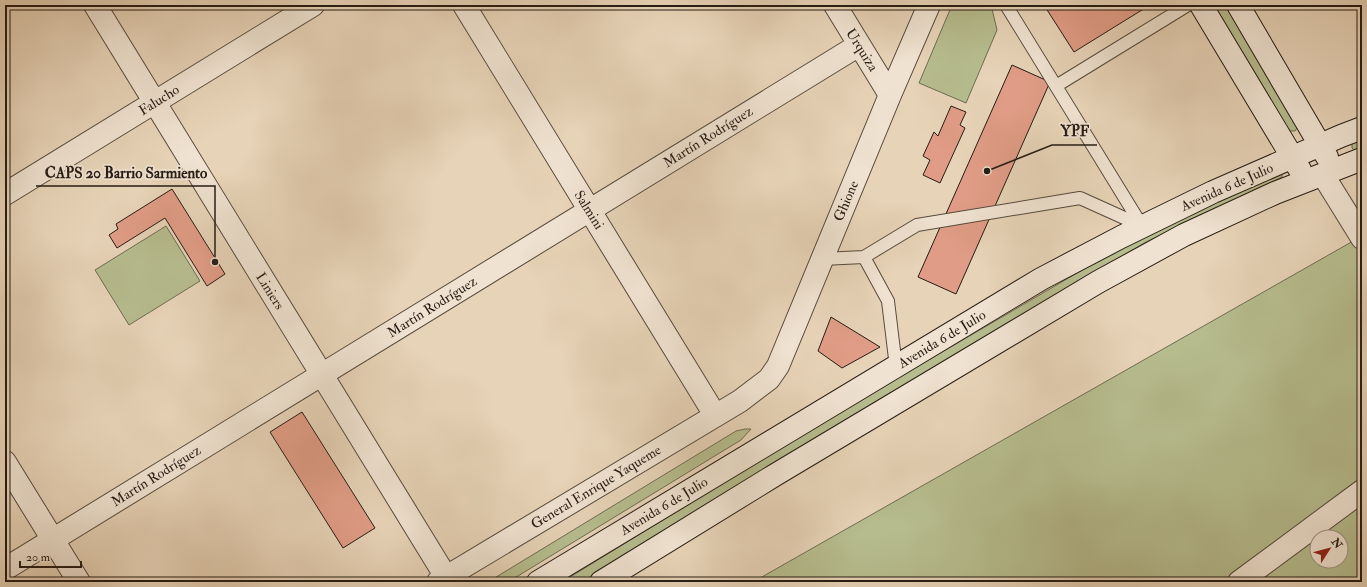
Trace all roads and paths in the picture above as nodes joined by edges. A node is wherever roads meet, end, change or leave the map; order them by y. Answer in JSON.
{"nodes":[{"id":1,"x":95,"y":5,"type":"edge"},
{"id":2,"x":313,"y":5,"type":"edge"},
{"id":3,"x":464,"y":5,"type":"edge"},
{"id":4,"x":834,"y":5,"type":"edge"},
{"id":5,"x":929,"y":5,"type":"edge"},
{"id":6,"x":1006,"y":5,"type":"edge"},
{"id":7,"x":1188,"y":5,"type":"edge"},
{"id":8,"x":1201,"y":5,"type":"edge"},
{"id":9,"x":1238,"y":5,"type":"edge"},
{"id":10,"x":859,"y":45,"type":"junction"},
{"id":11,"x":1056,"y":86,"type":"junction"},
{"id":12,"x":890,"y":96,"type":"junction"},
{"id":13,"x":154,"y":102,"type":"junction"},
{"id":14,"x":1362,"y":128,"type":"edge"},
{"id":15,"x":1320,"y":145,"type":"junction"},
{"id":16,"x":1293,"y":157,"type":"junction"},
{"id":17,"x":1362,"y":159,"type":"edge"},
{"id":18,"x":1321,"y":175,"type":"junction"},
{"id":19,"x":5,"y":194,"type":"edge"},
{"id":20,"x":590,"y":210,"type":"junction"},
{"id":21,"x":1142,"y":226,"type":"junction"},
{"id":22,"x":1362,"y":238,"type":"edge"},
{"id":23,"x":864,"y":257,"type":"junction"},
{"id":24,"x":822,"y":260,"type":"junction"},
{"id":25,"x":896,"y":367,"type":"junction"},
{"id":26,"x":322,"y":374,"type":"junction"},
{"id":27,"x":754,"y":390,"type":"joint"},
{"id":28,"x":716,"y":415,"type":"junction"},
{"id":29,"x":5,"y":462,"type":"edge"},
{"id":30,"x":1362,"y":491,"type":"edge"},
{"id":31,"x":53,"y":539,"type":"junction"},
{"id":32,"x":5,"y":569,"type":"edge"},
{"id":33,"x":442,"y":579,"type":"edge"},
{"id":34,"x":79,"y":582,"type":"edge"},
{"id":35,"x":538,"y":582,"type":"edge"},
{"id":36,"x":601,"y":582,"type":"edge"},
{"id":37,"x":1239,"y":582,"type":"edge"}],
"edges":[{"from":1,"to":13,"type":"street","name":"Liniers"},
{"from":2,"to":13,"type":"street","name":"Falucho"},
{"from":3,"to":20,"type":"street","name":"Salmini"},
{"from":4,"to":10,"type":"street","name":"Urquiza"},
{"from":5,"to":12,"type":"street","name":"Ghione"},
{"from":6,"to":11,"type":"lane"},
{"from":7,"to":11,"type":"lane"},
{"from":8,"to":16,"type":"street"},
{"from":9,"to":15,"type":"street"},
{"from":10,"to":12,"type":"street","name":"Urquiza"},
{"from":10,"to":20,"type":"street","name":"Martín Rodríguez"},
{"from":11,"to":21,"type":"lane"},
{"from":12,"to":24,"type":"street","name":"Ghione"},
{"from":13,"to":19,"type":"street","name":"Falucho"},
{"from":13,"to":26,"type":"street","name":"Liniers"},
{"from":14,"to":15,"type":"street","name":"Avenida 6 de Julio"},
{"from":15,"to":16,"type":"street","name":"Avenida 6 de Julio"},
{"from":15,"to":18,"type":"street"},
{"from":16,"to":18,"type":"street"},
{"from":16,"to":21,"type":"street","name":"Avenida 6 de Julio"},
{"from":17,"to":18,"type":"street","name":"Avenida 6 de Julio"},
{"from":18,"to":22,"type":"street"},
{"from":18,"to":36,"type":"street","name":"Avenida 6 de Julio"},
{"from":20,"to":26,"type":"street","name":"Martín Rodríguez"},
{"from":20,"to":28,"type":"street","name":"Salmini"},
{"from":21,"to":23,"type":"lane"},
{"from":21,"to":25,"type":"street","name":"Avenida 6 de Julio"},
{"from":23,"to":24,"type":"lane"},
{"from":23,"to":25,"type":"lane"},
{"from":24,"to":27,"type":"street","name":"Ghione"},
{"from":25,"to":35,"type":"street","name":"Avenida 6 de Julio"},
{"from":26,"to":31,"type":"street","name":"Martín Rodríguez"},
{"from":26,"to":33,"type":"street","name":"Liniers"},
{"from":27,"to":28,"type":"street","name":"General Enrique Yaqueme"},
{"from":28,"to":33,"type":"street","name":"General Enrique Yaqueme"},
{"from":29,"to":31,"type":"street"},
{"from":30,"to":37,"type":"street"},
{"from":31,"to":32,"type":"street","name":"Martín Rodríguez"},
{"from":31,"to":34,"type":"street"}]}
